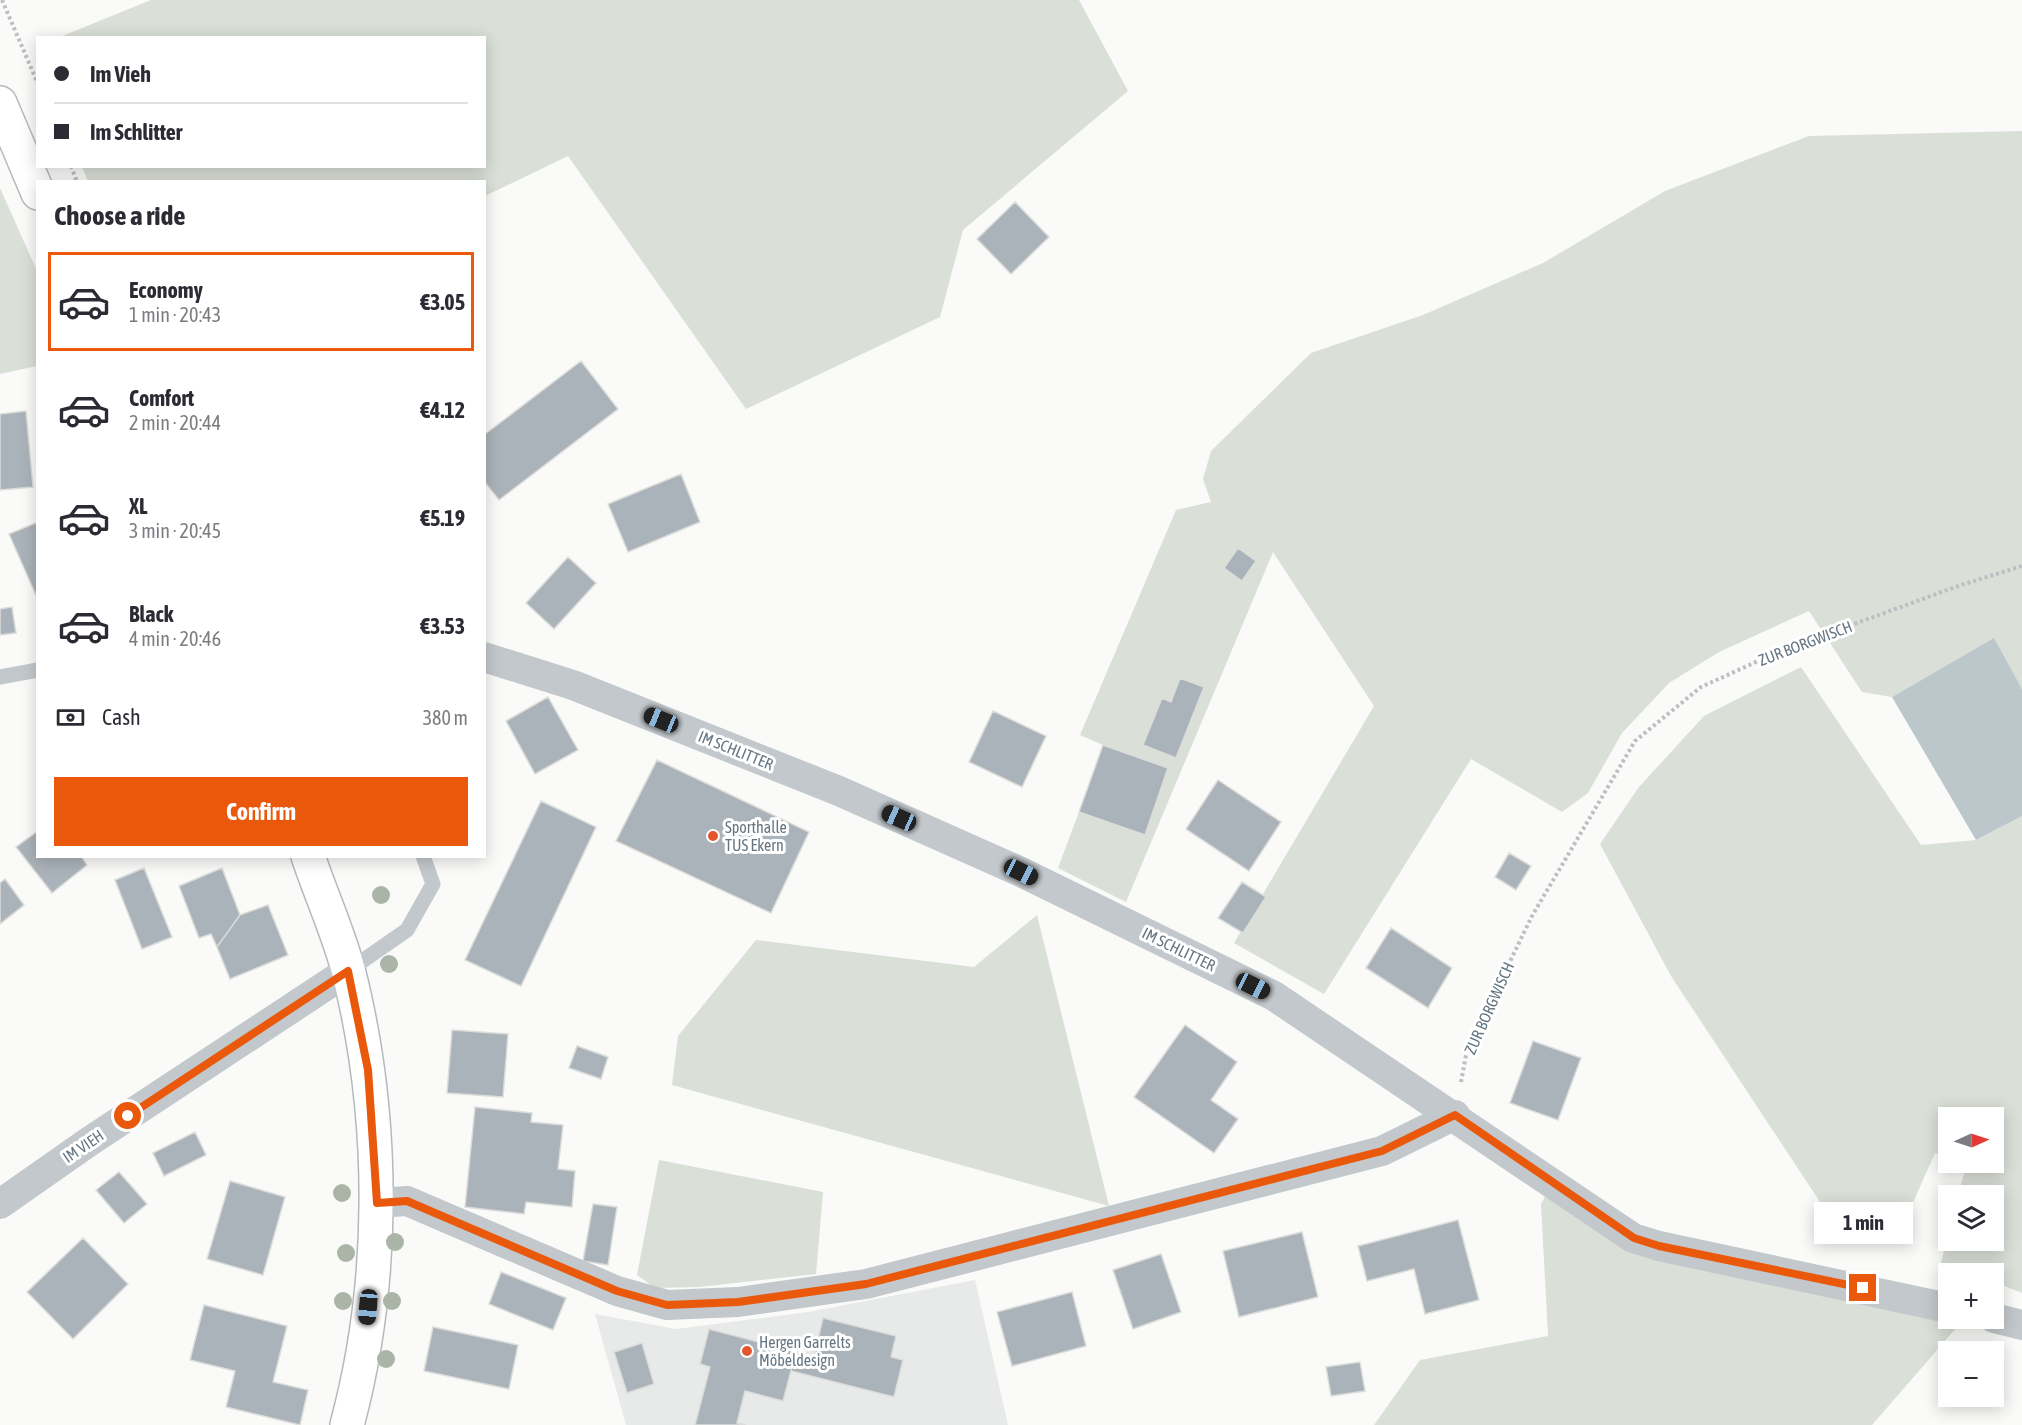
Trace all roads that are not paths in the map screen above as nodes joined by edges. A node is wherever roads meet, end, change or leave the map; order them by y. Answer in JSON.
{"nodes":[{"id":1,"x":0,"y":103,"type":"edge"},
{"id":2,"x":36,"y":188,"type":"edge"},
{"id":3,"x":486,"y":658,"type":"edge"},
{"id":4,"x":36,"y":670,"type":"edge"},
{"id":5,"x":0,"y":677,"type":"edge"},
{"id":6,"x":309,"y":858,"type":"edge"},
{"id":7,"x":424,"y":858,"type":"edge"},
{"id":8,"x":348,"y":971,"type":"junction"},
{"id":9,"x":1455,"y":1115,"type":"junction"},
{"id":10,"x":377,"y":1203,"type":"junction"},
{"id":11,"x":0,"y":1204,"type":"edge"},
{"id":12,"x":1938,"y":1306,"type":"edge"},
{"id":13,"x":2004,"y":1320,"type":"edge"},
{"id":14,"x":2022,"y":1325,"type":"edge"},
{"id":15,"x":347,"y":1425,"type":"edge"}],
"edges":[{"from":1,"to":2,"type":"street"},
{"from":3,"to":9,"type":"street","name":"IM SCHLITTER"},
{"from":4,"to":5,"type":"lane"},
{"from":6,"to":8,"type":"street"},
{"from":7,"to":8,"type":"lane"},
{"from":8,"to":10,"type":"street"},
{"from":8,"to":11,"type":"street","name":"IM VIEH"},
{"from":9,"to":10,"type":"street"},
{"from":9,"to":12,"type":"street","name":"IM SCHLITTER"},
{"from":10,"to":15,"type":"street"},
{"from":13,"to":14,"type":"street"}]}
